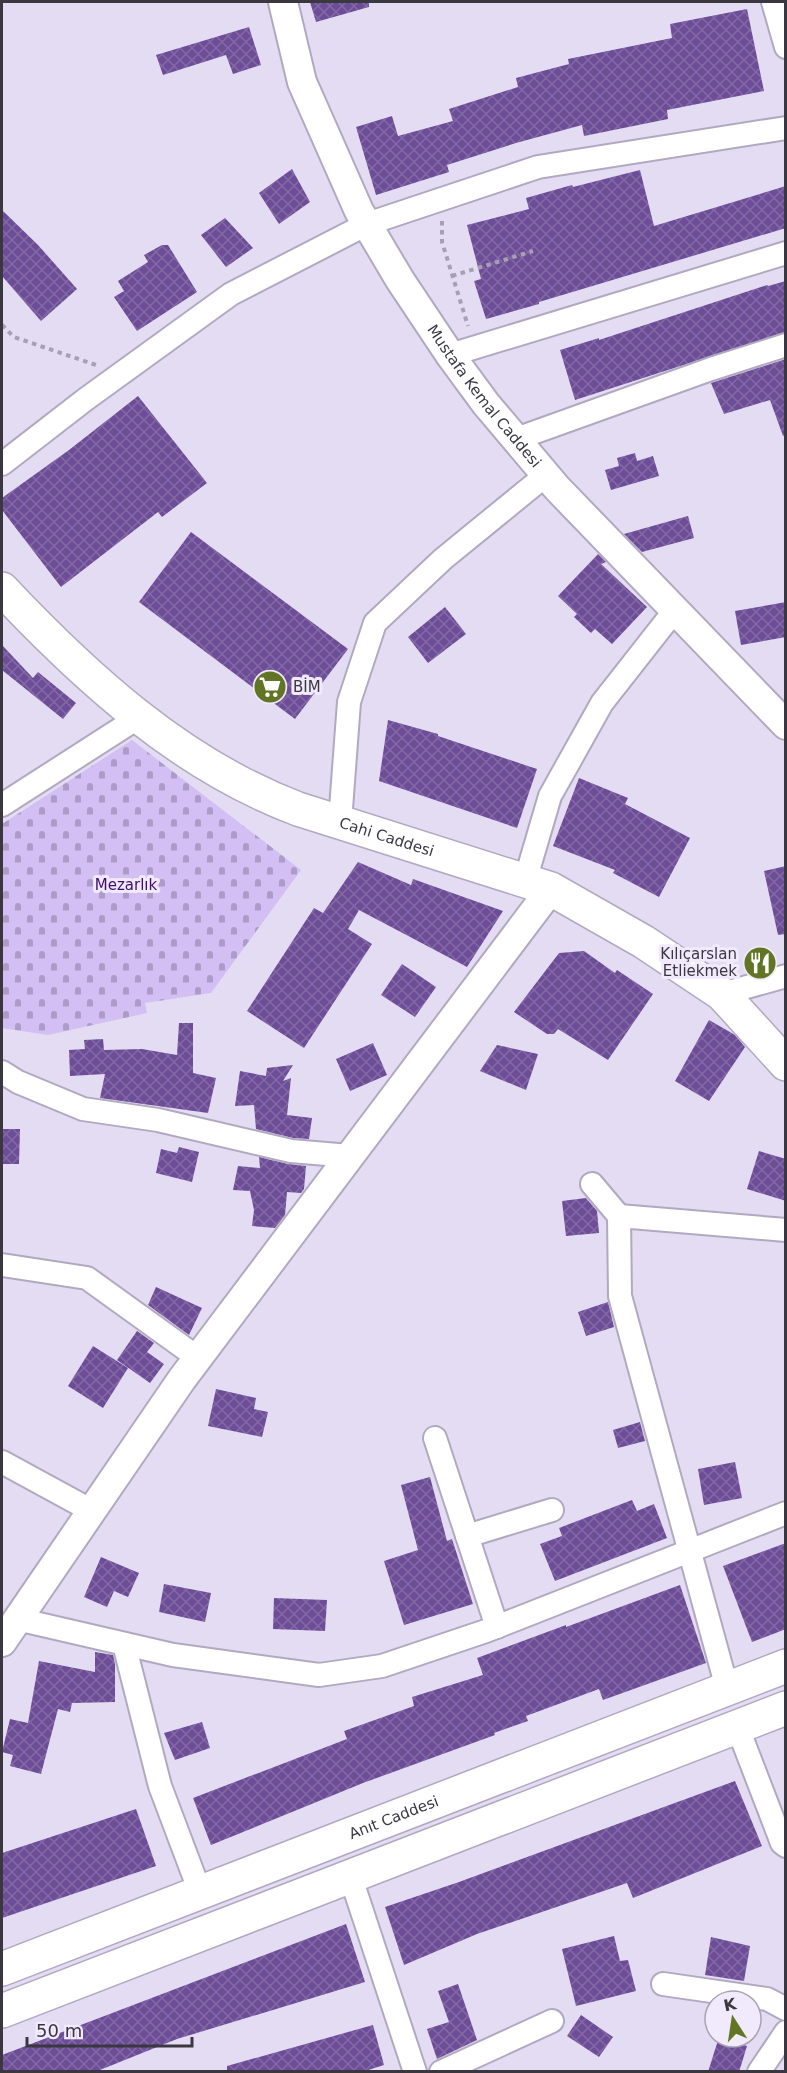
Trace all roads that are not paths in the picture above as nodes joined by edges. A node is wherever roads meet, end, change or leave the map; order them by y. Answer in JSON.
{"nodes":[{"id":1,"x":283,"y":2,"type":"edge"},
{"id":2,"x":773,"y":2,"type":"edge"},
{"id":3,"x":786,"y":47,"type":"edge"},
{"id":4,"x":786,"y":128,"type":"edge"},
{"id":5,"x":367,"y":224,"type":"junction"},
{"id":6,"x":786,"y":253,"type":"edge"},
{"id":7,"x":786,"y":345,"type":"edge"},
{"id":8,"x":462,"y":351,"type":"junction"},
{"id":9,"x":516,"y":439,"type":"junction"},
{"id":10,"x":2,"y":464,"type":"edge"},
{"id":11,"x":546,"y":475,"type":"junction"},
{"id":12,"x":2,"y":589,"type":"edge"},
{"id":13,"x":675,"y":610,"type":"junction"},
{"id":14,"x":139,"y":717,"type":"junction"},
{"id":15,"x":786,"y":725,"type":"edge"},
{"id":16,"x":2,"y":805,"type":"edge"},
{"id":17,"x":340,"y":822,"type":"junction"},
{"id":18,"x":538,"y":885,"type":"junction"},
{"id":19,"x":786,"y":976,"type":"edge"},
{"id":20,"x":722,"y":994,"type":"junction"},
{"id":21,"x":786,"y":1064,"type":"edge"},
{"id":22,"x":2,"y":1072,"type":"edge"},
{"id":23,"x":350,"y":1156,"type":"junction"},
{"id":24,"x":592,"y":1184,"type":"dead end"},
{"id":25,"x":619,"y":1216,"type":"junction"},
{"id":26,"x":786,"y":1230,"type":"edge"},
{"id":27,"x":2,"y":1266,"type":"edge"},
{"id":28,"x":198,"y":1358,"type":"junction"},
{"id":29,"x":435,"y":1438,"type":"dead end"},
{"id":30,"x":2,"y":1462,"type":"edge"},
{"id":31,"x":552,"y":1510,"type":"dead end"},
{"id":32,"x":92,"y":1511,"type":"junction"},
{"id":33,"x":786,"y":1513,"type":"edge"},
{"id":34,"x":467,"y":1536,"type":"junction"},
{"id":35,"x":690,"y":1551,"type":"junction"},
{"id":36,"x":18,"y":1619,"type":"junction"},
{"id":37,"x":497,"y":1627,"type":"junction"},
{"id":38,"x":2,"y":1642,"type":"edge"},
{"id":39,"x":124,"y":1644,"type":"junction"},
{"id":40,"x":786,"y":1666,"type":"edge"},
{"id":41,"x":727,"y":1688,"type":"junction"},
{"id":42,"x":786,"y":1708,"type":"edge"},
{"id":43,"x":737,"y":1726,"type":"junction"},
{"id":44,"x":786,"y":1846,"type":"edge"},
{"id":45,"x":350,"y":1875,"type":"junction"},
{"id":46,"x":200,"y":1892,"type":"junction"},
{"id":47,"x":2,"y":1969,"type":"edge"},
{"id":48,"x":663,"y":1984,"type":"dead end"},
{"id":49,"x":786,"y":2009,"type":"edge"},
{"id":50,"x":2,"y":2011,"type":"edge"},
{"id":51,"x":552,"y":2021,"type":"dead end"},
{"id":52,"x":786,"y":2032,"type":"edge"},
{"id":53,"x":415,"y":2072,"type":"edge"},
{"id":54,"x":441,"y":2072,"type":"edge"},
{"id":55,"x":759,"y":2072,"type":"edge"}],
"edges":[{"from":1,"to":5,"type":"street","name":"Mustafa Kemal Caddesi"},
{"from":2,"to":3,"type":"street"},
{"from":4,"to":5,"type":"street"},
{"from":5,"to":8,"type":"street","name":"Mustafa Kemal Caddesi"},
{"from":5,"to":10,"type":"street"},
{"from":6,"to":8,"type":"street"},
{"from":7,"to":9,"type":"street"},
{"from":8,"to":9,"type":"street","name":"Mustafa Kemal Caddesi"},
{"from":9,"to":11,"type":"street","name":"Mustafa Kemal Caddesi"},
{"from":11,"to":13,"type":"street","name":"Mustafa Kemal Caddesi"},
{"from":11,"to":17,"type":"street"},
{"from":12,"to":14,"type":"main road","name":"Cahi Caddesi"},
{"from":13,"to":15,"type":"street","name":"Mustafa Kemal Caddesi"},
{"from":13,"to":18,"type":"street"},
{"from":14,"to":16,"type":"street"},
{"from":14,"to":17,"type":"main road","name":"Cahi Caddesi"},
{"from":17,"to":18,"type":"main road","name":"Cahi Caddesi"},
{"from":18,"to":20,"type":"main road","name":"Cahi Caddesi"},
{"from":18,"to":23,"type":"street"},
{"from":19,"to":20,"type":"street"},
{"from":20,"to":21,"type":"main road","name":"Cahi Caddesi"},
{"from":22,"to":23,"type":"street"},
{"from":23,"to":28,"type":"street"},
{"from":24,"to":25,"type":"street"},
{"from":25,"to":26,"type":"street"},
{"from":25,"to":35,"type":"street"},
{"from":27,"to":28,"type":"street"},
{"from":28,"to":32,"type":"street"},
{"from":29,"to":34,"type":"street"},
{"from":30,"to":32,"type":"street"},
{"from":31,"to":34,"type":"street"},
{"from":32,"to":36,"type":"street"},
{"from":33,"to":35,"type":"street"},
{"from":34,"to":37,"type":"street"},
{"from":35,"to":37,"type":"street"},
{"from":35,"to":41,"type":"street"},
{"from":36,"to":38,"type":"street"},
{"from":36,"to":39,"type":"street"},
{"from":37,"to":39,"type":"street"},
{"from":39,"to":46,"type":"street"},
{"from":40,"to":41,"type":"main road","name":"Anıt Caddesi"},
{"from":41,"to":46,"type":"main road","name":"Anıt Caddesi"},
{"from":42,"to":43,"type":"main road"},
{"from":43,"to":44,"type":"street"},
{"from":43,"to":45,"type":"main road"},
{"from":45,"to":50,"type":"main road"},
{"from":45,"to":53,"type":"street"},
{"from":46,"to":47,"type":"main road","name":"Anıt Caddesi"},
{"from":48,"to":49,"type":"street"},
{"from":51,"to":54,"type":"street"},
{"from":52,"to":55,"type":"street"}]}
